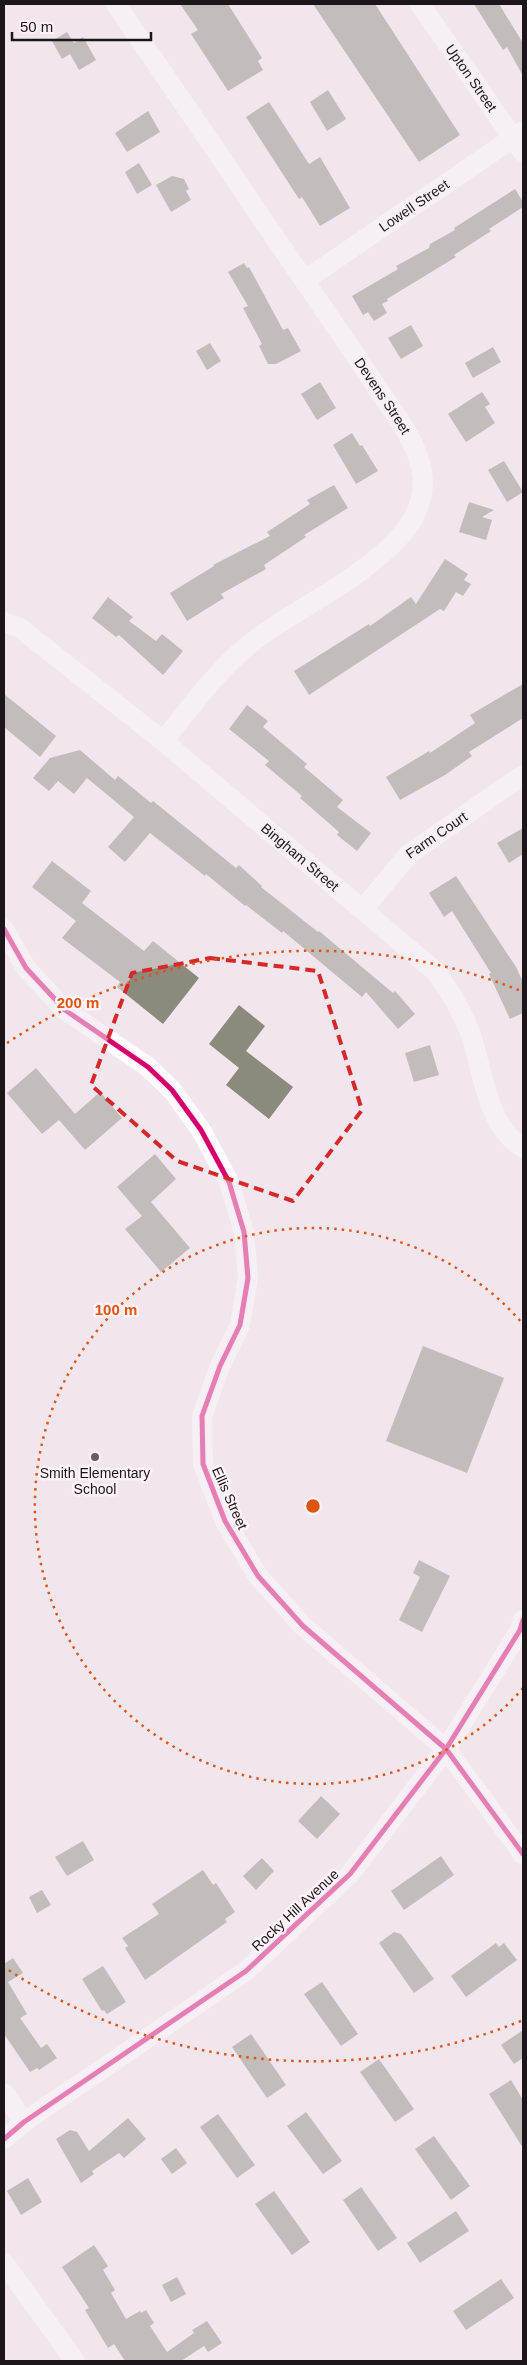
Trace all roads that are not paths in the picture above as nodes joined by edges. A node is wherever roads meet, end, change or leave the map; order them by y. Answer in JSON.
{"nodes":[{"id":1,"x":116,"y":4,"type":"edge"},
{"id":2,"x":420,"y":4,"type":"edge"},
{"id":3,"x":520,"y":140,"type":"edge"},
{"id":4,"x":305,"y":280,"type":"junction"},
{"id":5,"x":4,"y":622,"type":"edge"},
{"id":6,"x":163,"y":741,"type":"junction"},
{"id":7,"x":523,"y":775,"type":"edge"},
{"id":8,"x":364,"y":909,"type":"junction"},
{"id":9,"x":4,"y":929,"type":"edge"},
{"id":10,"x":523,"y":1148,"type":"edge"},
{"id":11,"x":523,"y":1620,"type":"edge"},
{"id":12,"x":446,"y":1749,"type":"junction"},
{"id":13,"x":523,"y":1854,"type":"edge"},
{"id":14,"x":4,"y":2093,"type":"edge"},
{"id":15,"x":24,"y":2122,"type":"junction"},
{"id":16,"x":4,"y":2138,"type":"edge"},
{"id":17,"x":4,"y":2263,"type":"edge"},
{"id":18,"x":75,"y":2361,"type":"edge"}],
"edges":[{"from":1,"to":4,"type":"street","name":"Devens Street"},
{"from":2,"to":3,"type":"street","name":"Upton Street"},
{"from":3,"to":4,"type":"street","name":"Lowell Street"},
{"from":4,"to":6,"type":"street","name":"Devens Street"},
{"from":5,"to":6,"type":"street","name":"Bingham Street"},
{"from":6,"to":8,"type":"street","name":"Bingham Street"},
{"from":7,"to":8,"type":"street","name":"Farm Court"},
{"from":8,"to":10,"type":"street","name":"Bingham Street"},
{"from":9,"to":12,"type":"street","name":"Ellis Street"},
{"from":11,"to":12,"type":"street","name":"Rocky Hill Avenue"},
{"from":12,"to":13,"type":"street","name":"Ellis Street"},
{"from":12,"to":15,"type":"street","name":"Rocky Hill Avenue"},
{"from":14,"to":15,"type":"street"},
{"from":15,"to":16,"type":"street","name":"Rocky Hill Avenue"},
{"from":17,"to":18,"type":"street"}]}
